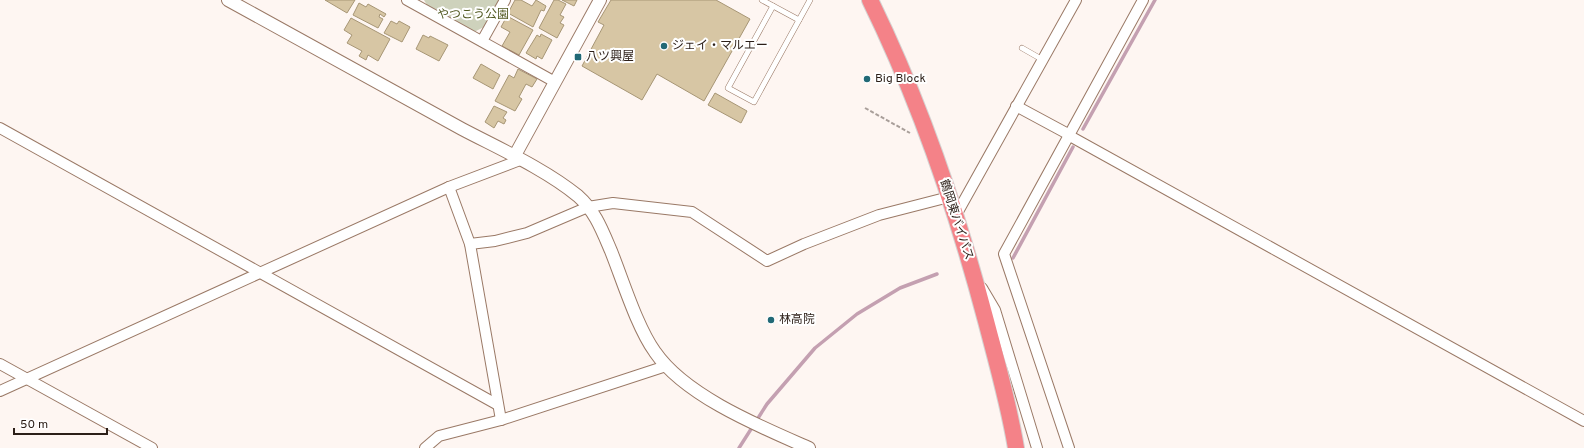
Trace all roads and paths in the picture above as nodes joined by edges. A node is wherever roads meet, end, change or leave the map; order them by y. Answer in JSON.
{"nodes":[{"id":1,"x":505,"y":0,"type":"edge"},
{"id":2,"x":600,"y":0,"type":"edge"},
{"id":3,"x":762,"y":0,"type":"edge"},
{"id":4,"x":810,"y":0,"type":"edge"},
{"id":5,"x":870,"y":0,"type":"edge"},
{"id":6,"x":1076,"y":0,"type":"edge"},
{"id":7,"x":1143,"y":0,"type":"edge"},
{"id":8,"x":231,"y":1,"type":"edge"},
{"id":9,"x":411,"y":1,"type":"edge"},
{"id":10,"x":773,"y":6,"type":"junction"},
{"id":11,"x":799,"y":20,"type":"junction"},
{"id":12,"x":482,"y":41,"type":"junction"},
{"id":13,"x":1022,"y":48,"type":"dead end"},
{"id":14,"x":1043,"y":60,"type":"junction"},
{"id":15,"x":555,"y":82,"type":"junction"},
{"id":16,"x":1016,"y":106,"type":"junction"},
{"id":17,"x":865,"y":108,"type":"dead end"},
{"id":18,"x":0,"y":128,"type":"edge"},
{"id":19,"x":910,"y":133,"type":"dead end"},
{"id":20,"x":1068,"y":135,"type":"junction"},
{"id":21,"x":517,"y":158,"type":"junction"},
{"id":22,"x":449,"y":187,"type":"junction"},
{"id":23,"x":949,"y":197,"type":"junction"},
{"id":24,"x":588,"y":207,"type":"junction"},
{"id":25,"x":956,"y":215,"type":"junction"},
{"id":26,"x":470,"y":244,"type":"junction"},
{"id":27,"x":262,"y":272,"type":"junction"},
{"id":28,"x":974,"y":274,"type":"junction"},
{"id":29,"x":0,"y":364,"type":"edge"},
{"id":30,"x":666,"y":366,"type":"junction"},
{"id":31,"x":28,"y":379,"type":"junction"},
{"id":32,"x":0,"y":391,"type":"edge"},
{"id":33,"x":498,"y":404,"type":"junction"},
{"id":34,"x":501,"y":420,"type":"junction"},
{"id":35,"x":1584,"y":420,"type":"edge"},
{"id":36,"x":152,"y":448,"type":"edge"},
{"id":37,"x":425,"y":448,"type":"edge"},
{"id":38,"x":809,"y":448,"type":"edge"},
{"id":39,"x":1016,"y":448,"type":"edge"},
{"id":40,"x":1037,"y":448,"type":"edge"},
{"id":41,"x":1069,"y":448,"type":"edge"}],
"edges":[{"from":1,"to":12,"type":"street"},
{"from":2,"to":15,"type":"street"},
{"from":3,"to":10,"type":"lane"},
{"from":4,"to":11,"type":"lane"},
{"from":5,"to":23,"type":"highway","name":"鶴岡東バイパス"},
{"from":6,"to":14,"type":"street"},
{"from":7,"to":20,"type":"street"},
{"from":8,"to":21,"type":"street"},
{"from":9,"to":12,"type":"street"},
{"from":10,"to":11,"type":"lane"},
{"from":10,"to":11,"type":"lane"},
{"from":12,"to":15,"type":"street"},
{"from":13,"to":14,"type":"lane"},
{"from":14,"to":16,"type":"street"},
{"from":15,"to":21,"type":"street"},
{"from":16,"to":20,"type":"street"},
{"from":16,"to":25,"type":"street"},
{"from":17,"to":19,"type":"path"},
{"from":18,"to":27,"type":"street"},
{"from":20,"to":35,"type":"street"},
{"from":20,"to":41,"type":"street"},
{"from":21,"to":22,"type":"street"},
{"from":21,"to":24,"type":"street"},
{"from":22,"to":26,"type":"street"},
{"from":22,"to":27,"type":"street"},
{"from":23,"to":24,"type":"street"},
{"from":23,"to":25,"type":"highway","name":"鶴岡東バイパス"},
{"from":24,"to":26,"type":"street"},
{"from":24,"to":30,"type":"street"},
{"from":25,"to":28,"type":"highway","name":"鶴岡東バイパス"},
{"from":26,"to":33,"type":"street"},
{"from":27,"to":31,"type":"street"},
{"from":27,"to":33,"type":"street"},
{"from":28,"to":39,"type":"highway","name":"鶴岡東バイパス"},
{"from":28,"to":40,"type":"street"},
{"from":29,"to":31,"type":"street"},
{"from":30,"to":34,"type":"street"},
{"from":30,"to":38,"type":"street"},
{"from":31,"to":32,"type":"street"},
{"from":31,"to":36,"type":"street"},
{"from":33,"to":34,"type":"street"},
{"from":34,"to":37,"type":"street"}]}
